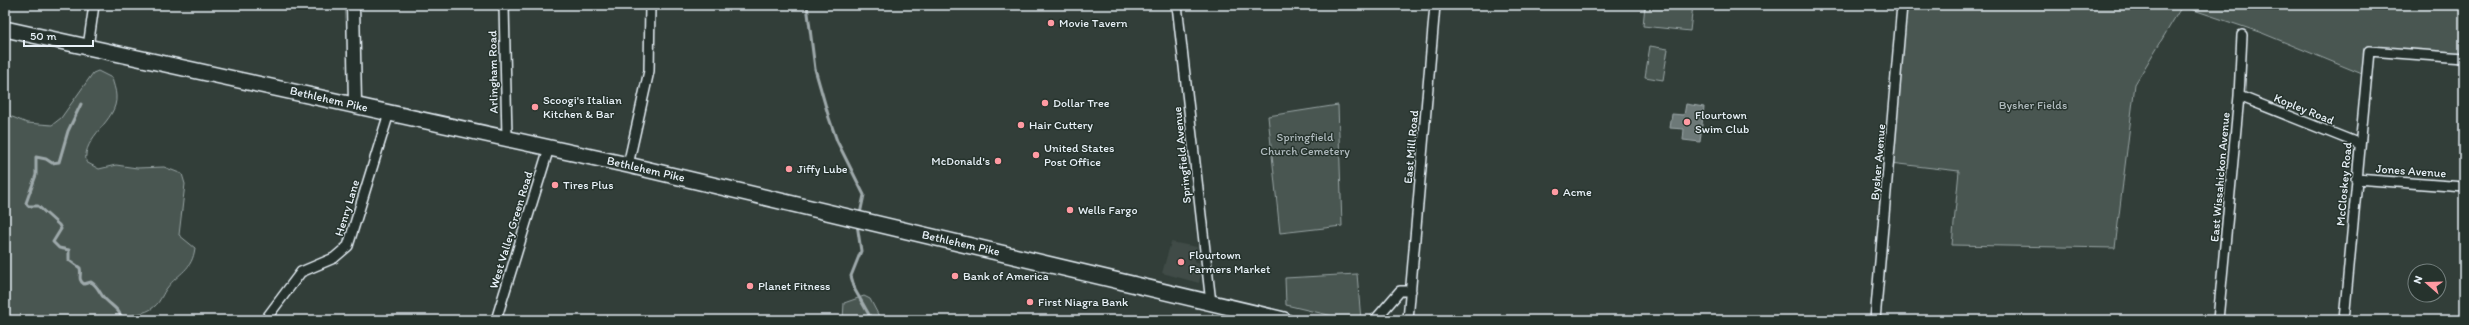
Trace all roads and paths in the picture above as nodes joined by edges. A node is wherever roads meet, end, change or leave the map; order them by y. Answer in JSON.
{"nodes":[{"id":1,"x":94,"y":5,"type":"edge"},
{"id":2,"x":353,"y":5,"type":"edge"},
{"id":3,"x":504,"y":5,"type":"edge"},
{"id":4,"x":650,"y":5,"type":"edge"},
{"id":5,"x":1177,"y":5,"type":"edge"},
{"id":6,"x":1435,"y":5,"type":"edge"},
{"id":7,"x":1902,"y":5,"type":"edge"},
{"id":8,"x":5,"y":29,"type":"edge"},
{"id":9,"x":2242,"y":35,"type":"dead end"},
{"id":10,"x":88,"y":47,"type":"junction"},
{"id":11,"x":2464,"y":58,"type":"edge"},
{"id":12,"x":2239,"y":96,"type":"junction"},
{"id":13,"x":355,"y":103,"type":"junction"},
{"id":14,"x":389,"y":113,"type":"junction"},
{"id":15,"x":507,"y":138,"type":"junction"},
{"id":16,"x":2360,"y":144,"type":"junction"},
{"id":17,"x":549,"y":148,"type":"junction"},
{"id":18,"x":628,"y":165,"type":"junction"},
{"id":19,"x":2356,"y":179,"type":"junction"},
{"id":20,"x":2464,"y":187,"type":"edge"},
{"id":21,"x":1411,"y":292,"type":"junction"},
{"id":22,"x":1211,"y":303,"type":"junction"},
{"id":23,"x":266,"y":320,"type":"edge"},
{"id":24,"x":496,"y":320,"type":"edge"},
{"id":25,"x":1284,"y":320,"type":"edge"},
{"id":26,"x":1375,"y":320,"type":"edge"},
{"id":27,"x":1408,"y":320,"type":"edge"},
{"id":28,"x":1875,"y":320,"type":"edge"},
{"id":29,"x":2218,"y":320,"type":"edge"},
{"id":30,"x":2344,"y":320,"type":"edge"}],
"edges":[{"from":1,"to":10,"type":"street"},
{"from":2,"to":13,"type":"street"},
{"from":3,"to":15,"type":"street","name":"Arlingham Road"},
{"from":4,"to":18,"type":"street"},
{"from":5,"to":22,"type":"street","name":"Springfield Avenue"},
{"from":6,"to":21,"type":"street","name":"East Mill Road"},
{"from":7,"to":28,"type":"street","name":"Bysher Avenue"},
{"from":8,"to":10,"type":"main road","name":"Bethlehem Pike"},
{"from":9,"to":12,"type":"street","name":"East Wissahickon Avenue"},
{"from":10,"to":13,"type":"main road","name":"Bethlehem Pike"},
{"from":11,"to":16,"type":"street","name":"McCloskey Road"},
{"from":12,"to":16,"type":"street","name":"Kopley Road"},
{"from":12,"to":29,"type":"street","name":"East Wissahickon Avenue"},
{"from":13,"to":14,"type":"main road","name":"Bethlehem Pike"},
{"from":14,"to":15,"type":"main road","name":"Bethlehem Pike"},
{"from":14,"to":23,"type":"street","name":"Henry Lane"},
{"from":15,"to":17,"type":"main road","name":"Bethlehem Pike"},
{"from":16,"to":19,"type":"street","name":"McCloskey Road"},
{"from":17,"to":18,"type":"main road","name":"Bethlehem Pike"},
{"from":17,"to":24,"type":"street","name":"West Valley Green Road"},
{"from":18,"to":22,"type":"main road","name":"Bethlehem Pike"},
{"from":19,"to":20,"type":"street","name":"Jones Avenue"},
{"from":19,"to":30,"type":"street","name":"McCloskey Road"},
{"from":21,"to":26,"type":"street"},
{"from":21,"to":27,"type":"street","name":"East Mill Road"},
{"from":22,"to":25,"type":"main road","name":"Bethlehem Pike"}]}
